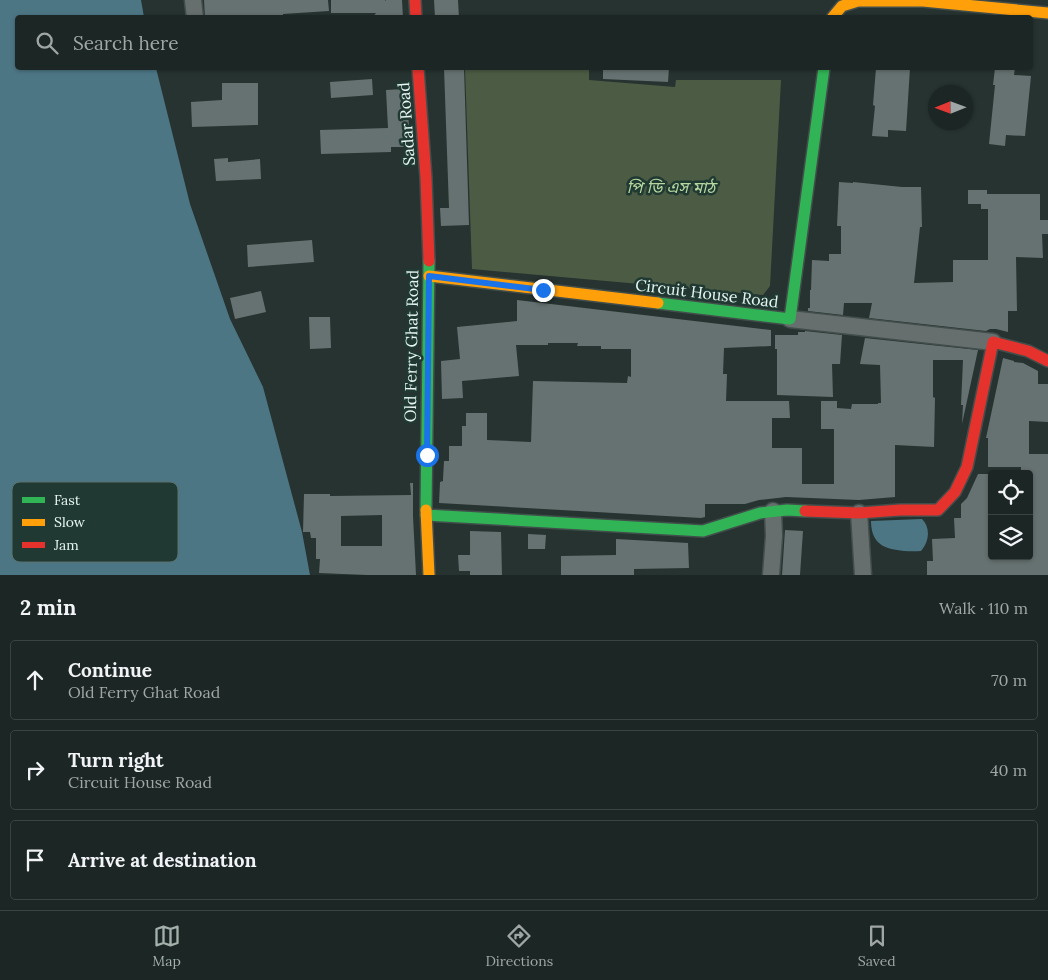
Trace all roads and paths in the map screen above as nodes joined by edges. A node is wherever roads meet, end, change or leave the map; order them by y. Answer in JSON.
{"nodes":[{"id":1,"x":193,"y":0,"type":"edge"},
{"id":2,"x":415,"y":0,"type":"edge"},
{"id":3,"x":923,"y":1,"type":"edge"},
{"id":4,"x":1048,"y":14,"type":"edge"},
{"id":5,"x":195,"y":15,"type":"edge"},
{"id":6,"x":416,"y":15,"type":"edge"},
{"id":7,"x":834,"y":15,"type":"edge"},
{"id":8,"x":418,"y":70,"type":"edge"},
{"id":9,"x":824,"y":70,"type":"edge"},
{"id":10,"x":426,"y":178,"type":"joint"},
{"id":11,"x":429,"y":276,"type":"junction"},
{"id":12,"x":790,"y":319,"type":"junction"},
{"id":13,"x":993,"y":342,"type":"junction"},
{"id":14,"x":1048,"y":361,"type":"edge"},
{"id":15,"x":773,"y":512,"type":"junction"},
{"id":16,"x":859,"y":513,"type":"junction"},
{"id":17,"x":426,"y":515,"type":"junction"},
{"id":18,"x":429,"y":575,"type":"edge"},
{"id":19,"x":771,"y":575,"type":"edge"},
{"id":20,"x":863,"y":575,"type":"edge"}],
"edges":[{"from":1,"to":5,"type":"street"},
{"from":2,"to":6,"type":"street"},
{"from":3,"to":4,"type":"street"},
{"from":3,"to":7,"type":"street"},
{"from":8,"to":10,"type":"street","name":"Sadar Road"},
{"from":9,"to":12,"type":"street","name":"Circuit House Road"},
{"from":10,"to":11,"type":"street","name":"Old Ferry Ghat Road"},
{"from":11,"to":12,"type":"street","name":"Circuit House Road"},
{"from":11,"to":17,"type":"street","name":"Old Ferry Ghat Road"},
{"from":12,"to":13,"type":"street"},
{"from":13,"to":14,"type":"street"},
{"from":13,"to":16,"type":"street"},
{"from":15,"to":16,"type":"street"},
{"from":15,"to":17,"type":"street"},
{"from":15,"to":19,"type":"street"},
{"from":16,"to":20,"type":"street"},
{"from":17,"to":18,"type":"street","name":"Old Ferry Ghat Road"}]}
